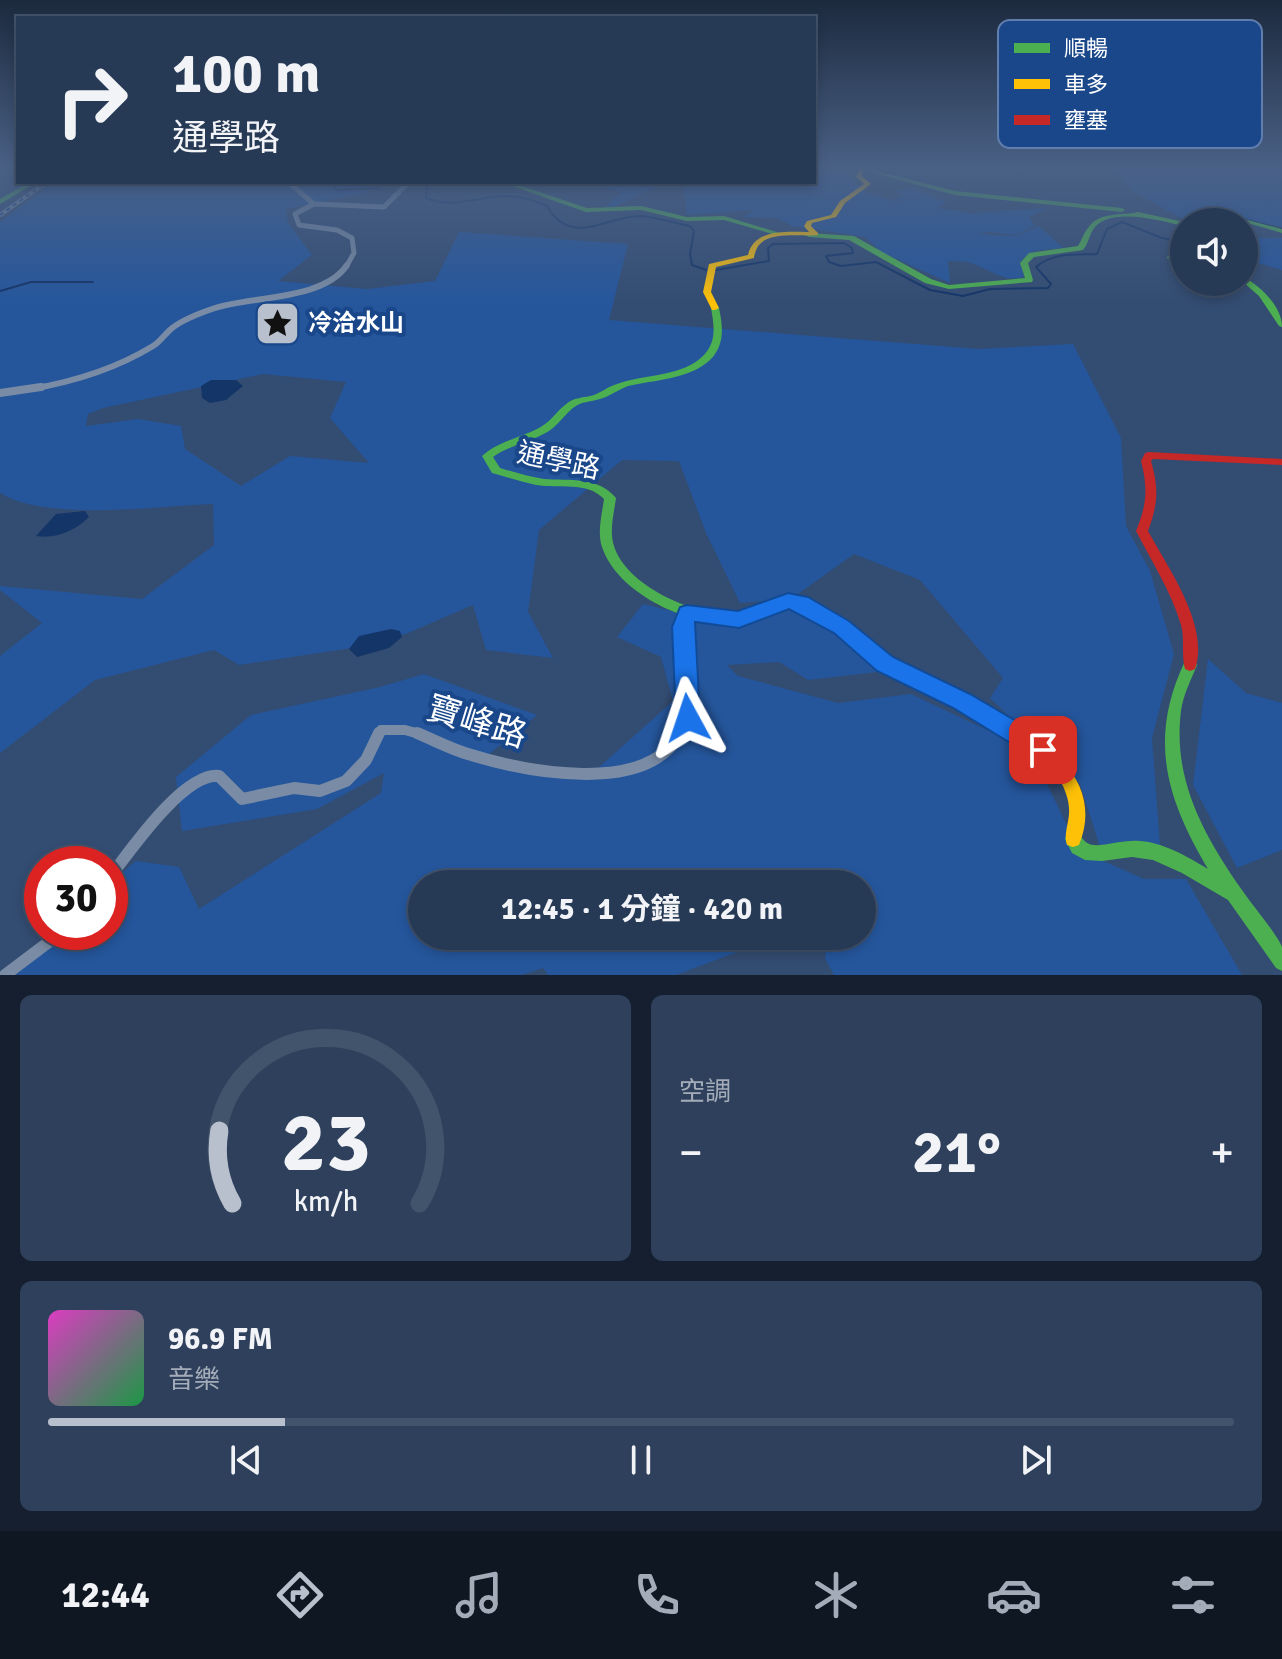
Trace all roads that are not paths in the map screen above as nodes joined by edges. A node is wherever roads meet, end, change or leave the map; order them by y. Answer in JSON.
{"nodes":[{"id":1,"x":296,"y":214,"type":"edge"},
{"id":2,"x":664,"y":214,"type":"edge"},
{"id":3,"x":839,"y":214,"type":"edge"},
{"id":4,"x":1133,"y":214,"type":"edge"},
{"id":5,"x":1144,"y":216,"type":"junction"},
{"id":6,"x":1170,"y":221,"type":"edge"},
{"id":7,"x":1258,"y":225,"type":"edge"},
{"id":8,"x":1282,"y":231,"type":"edge"},
{"id":9,"x":778,"y":234,"type":"junction"},
{"id":10,"x":1258,"y":290,"type":"edge"},
{"id":11,"x":1282,"y":324,"type":"edge"},
{"id":12,"x":0,"y":393,"type":"edge"},
{"id":13,"x":1282,"y":462,"type":"edge"},
{"id":14,"x":687,"y":613,"type":"junction"},
{"id":15,"x":128,"y":854,"type":"edge"},
{"id":16,"x":1232,"y":893,"type":"junction"},
{"id":17,"x":38,"y":950,"type":"edge"},
{"id":18,"x":1282,"y":962,"type":"edge"},
{"id":19,"x":5,"y":975,"type":"edge"}],
"edges":[{"from":1,"to":12,"type":"street"},
{"from":2,"to":9,"type":"street"},
{"from":3,"to":9,"type":"street"},
{"from":4,"to":5,"type":"street"},
{"from":5,"to":6,"type":"street"},
{"from":5,"to":9,"type":"street"},
{"from":7,"to":8,"type":"street"},
{"from":9,"to":14,"type":"street","name":"通學路"},
{"from":10,"to":11,"type":"street"},
{"from":13,"to":16,"type":"street"},
{"from":14,"to":15,"type":"street","name":"寶峰路"},
{"from":14,"to":16,"type":"street","name":"通學路"},
{"from":16,"to":18,"type":"street"},
{"from":17,"to":19,"type":"street"}]}
